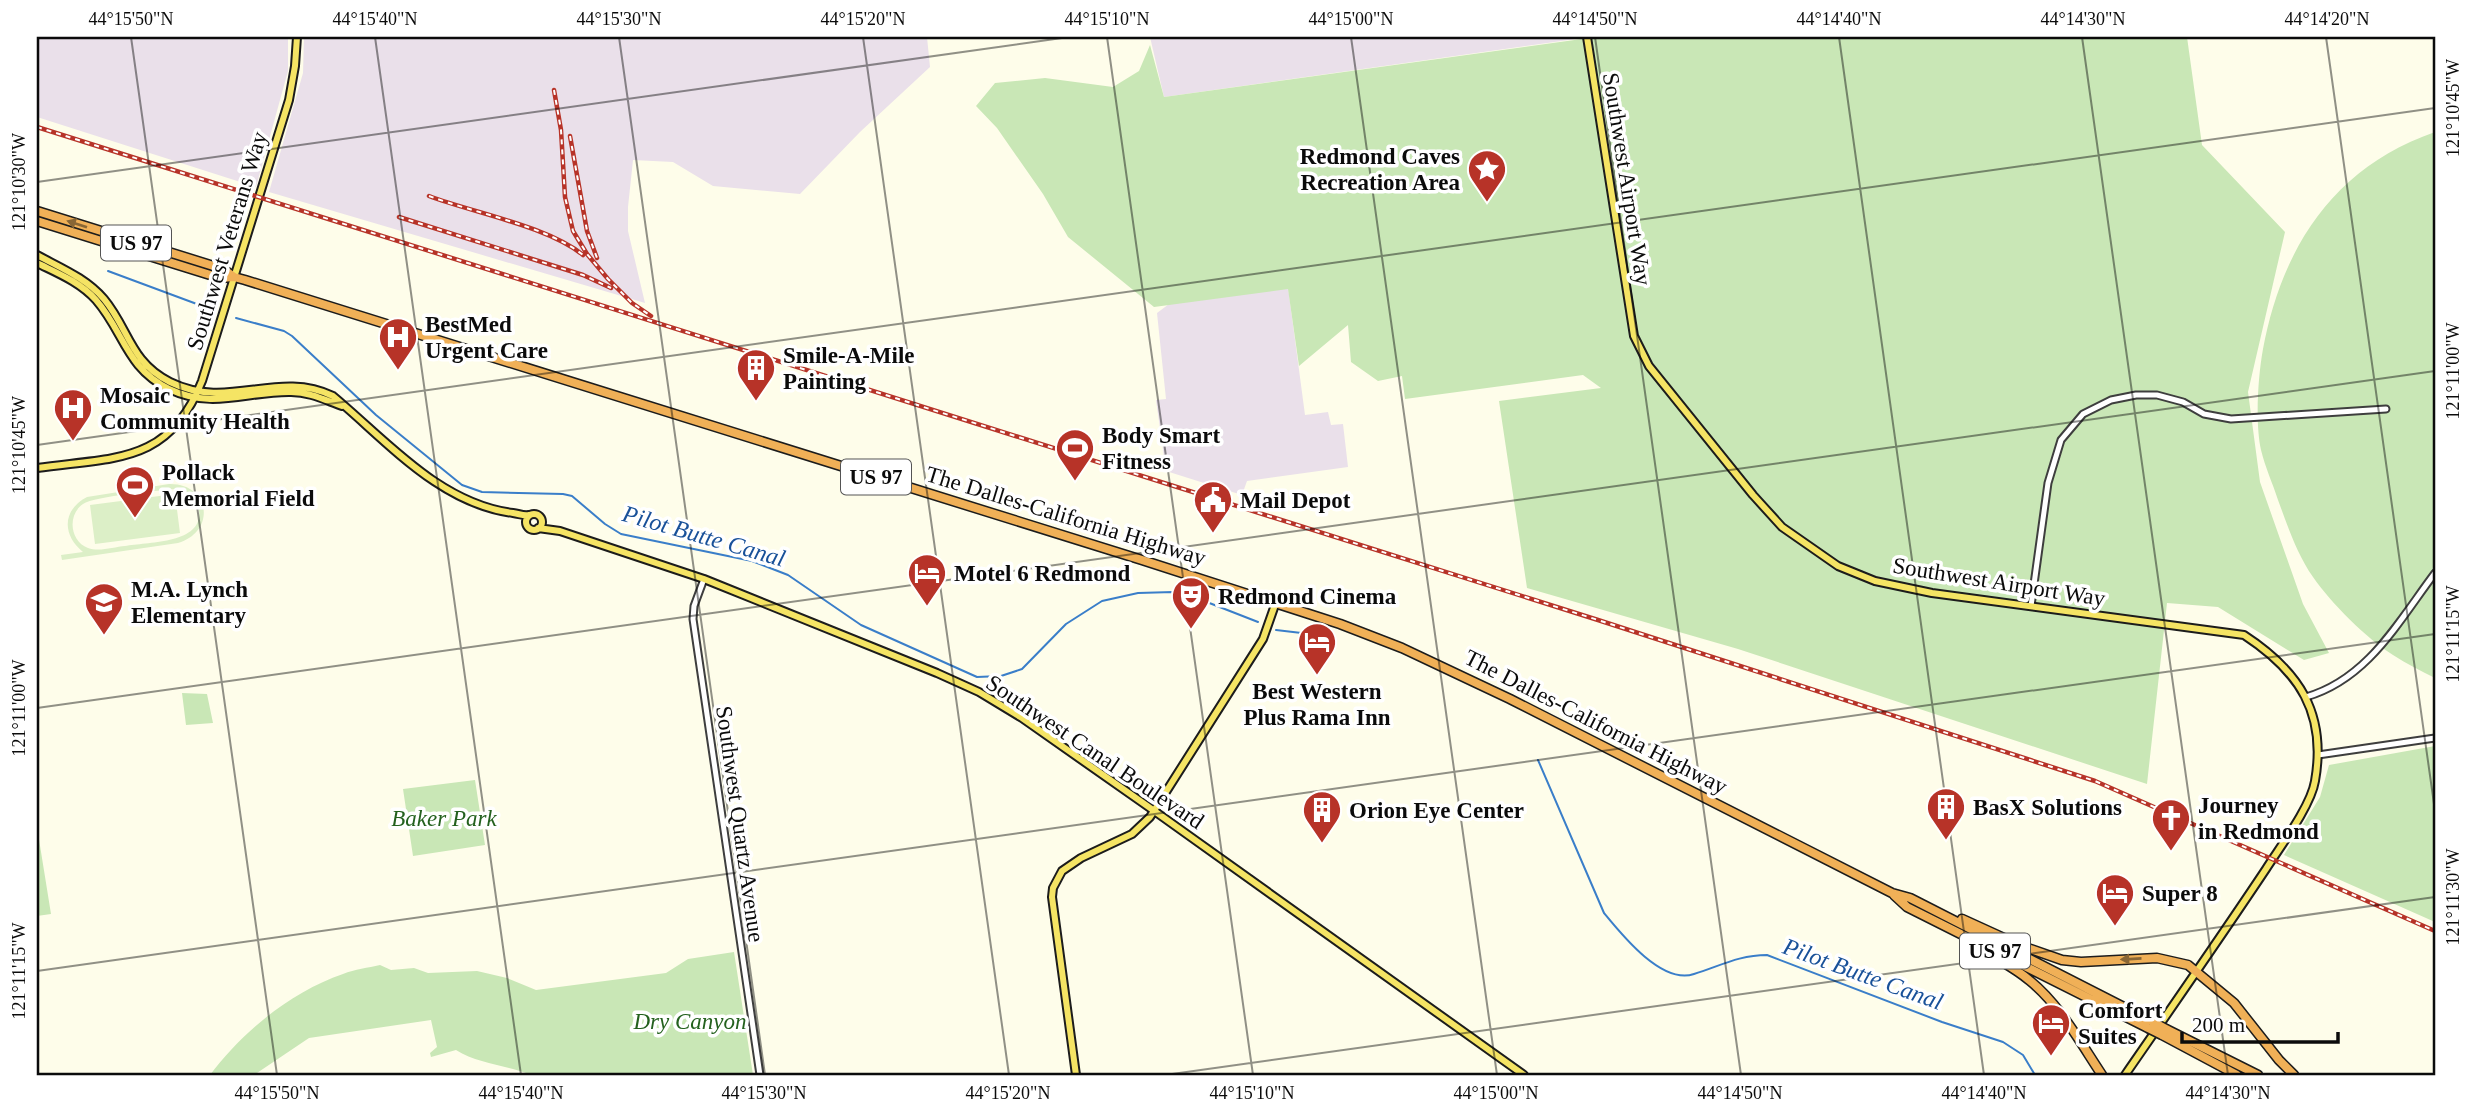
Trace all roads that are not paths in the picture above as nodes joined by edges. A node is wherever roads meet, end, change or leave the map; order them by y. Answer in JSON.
{"nodes":[{"id":1,"x":297,"y":37,"type":"edge"},
{"id":2,"x":1587,"y":37,"type":"edge"},
{"id":3,"x":37,"y":211,"type":"edge"},
{"id":4,"x":37,"y":221,"type":"edge"},
{"id":5,"x":37,"y":255,"type":"edge"},
{"id":6,"x":37,"y":263,"type":"edge"},
{"id":7,"x":234,"y":277,"type":"junction"},
{"id":8,"x":196,"y":395,"type":"junction"},
{"id":9,"x":2386,"y":409,"type":"dead end"},
{"id":10,"x":37,"y":468,"type":"edge"},
{"id":11,"x":509,"y":513,"type":"junction"},
{"id":12,"x":529,"y":515,"type":"junction"},
{"id":13,"x":541,"y":520,"type":"junction"},
{"id":14,"x":526,"y":524,"type":"junction"},
{"id":15,"x":538,"y":528,"type":"junction"},
{"id":16,"x":560,"y":531,"type":"junction"},
{"id":17,"x":2435,"y":573,"type":"edge"},
{"id":18,"x":704,"y":579,"type":"junction"},
{"id":19,"x":1276,"y":602,"type":"junction"},
{"id":20,"x":2031,"y":606,"type":"junction"},
{"id":21,"x":2306,"y":697,"type":"junction"},
{"id":22,"x":2435,"y":738,"type":"edge"},
{"id":23,"x":2318,"y":755,"type":"junction"},
{"id":24,"x":1153,"y":810,"type":"junction"},
{"id":25,"x":1892,"y":893,"type":"junction"},
{"id":26,"x":1929,"y":908,"type":"junction"},
{"id":27,"x":1968,"y":937,"type":"junction"},
{"id":28,"x":2197,"y":971,"type":"junction"},
{"id":29,"x":2150,"y":1025,"type":"junction"},
{"id":30,"x":2164,"y":1032,"type":"junction"},
{"id":31,"x":760,"y":1075,"type":"edge"},
{"id":32,"x":1076,"y":1075,"type":"edge"},
{"id":33,"x":1524,"y":1075,"type":"edge"},
{"id":34,"x":2102,"y":1075,"type":"edge"},
{"id":35,"x":2125,"y":1075,"type":"edge"},
{"id":36,"x":2237,"y":1075,"type":"edge"},
{"id":37,"x":2258,"y":1075,"type":"edge"},
{"id":38,"x":2294,"y":1075,"type":"edge"}],
"edges":[{"from":1,"to":7,"type":"main road","name":"Southwest Veterans Way"},
{"from":2,"to":20,"type":"main road","name":"Southwest Airport Way"},
{"from":7,"to":3,"type":"highway","name":"The Dalles-California Highway","number":"US 97","one_way":true},
{"from":4,"to":7,"type":"highway","name":"The Dalles-California Highway","number":"US 97"},
{"from":5,"to":8,"type":"main road"},
{"from":6,"to":8,"type":"main road"},
{"from":7,"to":8,"type":"main road","name":"Southwest Veterans Way"},
{"from":7,"to":19,"type":"highway","name":"The Dalles-California Highway","number":"US 97"},
{"from":8,"to":10,"type":"main road","name":"Southwest Veterans Way"},
{"from":8,"to":11,"type":"main road"},
{"from":9,"to":20,"type":"street"},
{"from":11,"to":12,"type":"main road"},
{"from":11,"to":14,"type":"main road"},
{"from":12,"to":13,"type":"main road"},
{"from":12,"to":14,"type":"main road"},
{"from":13,"to":15,"type":"main road"},
{"from":13,"to":16,"type":"main road","name":"Southwest Canal Boulevard"},
{"from":14,"to":15,"type":"main road"},
{"from":15,"to":16,"type":"main road","name":"Southwest Canal Boulevard"},
{"from":16,"to":18,"type":"main road","name":"Southwest Canal Boulevard"},
{"from":17,"to":21,"type":"street"},
{"from":18,"to":24,"type":"main road","name":"Southwest Canal Boulevard"},
{"from":18,"to":31,"type":"street","name":"Southwest Quartz Avenue"},
{"from":19,"to":24,"type":"main road"},
{"from":19,"to":25,"type":"highway","name":"The Dalles-California Highway","number":"US 97"},
{"from":20,"to":21,"type":"main road","name":"Southwest Airport Way"},
{"from":21,"to":23,"type":"main road","name":"Southwest Airport Way"},
{"from":22,"to":23,"type":"street"},
{"from":23,"to":28,"type":"main road","name":"Southwest Airport Way"},
{"from":24,"to":32,"type":"main road"},
{"from":24,"to":33,"type":"main road","name":"Southwest Canal Boulevard"},
{"from":25,"to":26,"type":"highway","name":"The Dalles-California Highway","number":"US 97"},
{"from":25,"to":27,"type":"highway","name":"The Dalles-California Highway","number":"US 97"},
{"from":28,"to":26,"type":"highway","one_way":true},
{"from":26,"to":29,"type":"highway","name":"The Dalles-California Highway","number":"US 97"},
{"from":27,"to":29,"type":"highway","name":"The Dalles-California Highway","number":"US 97"},
{"from":27,"to":34,"type":"highway"},
{"from":28,"to":35,"type":"main road","name":"Southwest Airport Way"},
{"from":28,"to":38,"type":"highway"},
{"from":29,"to":30,"type":"highway","name":"The Dalles-California Highway","number":"US 97","bridge":true},
{"from":30,"to":36,"type":"highway","name":"The Dalles-California Highway","number":"US 97"},
{"from":30,"to":37,"type":"highway","name":"The Dalles-California Highway","number":"US 97"}]}
